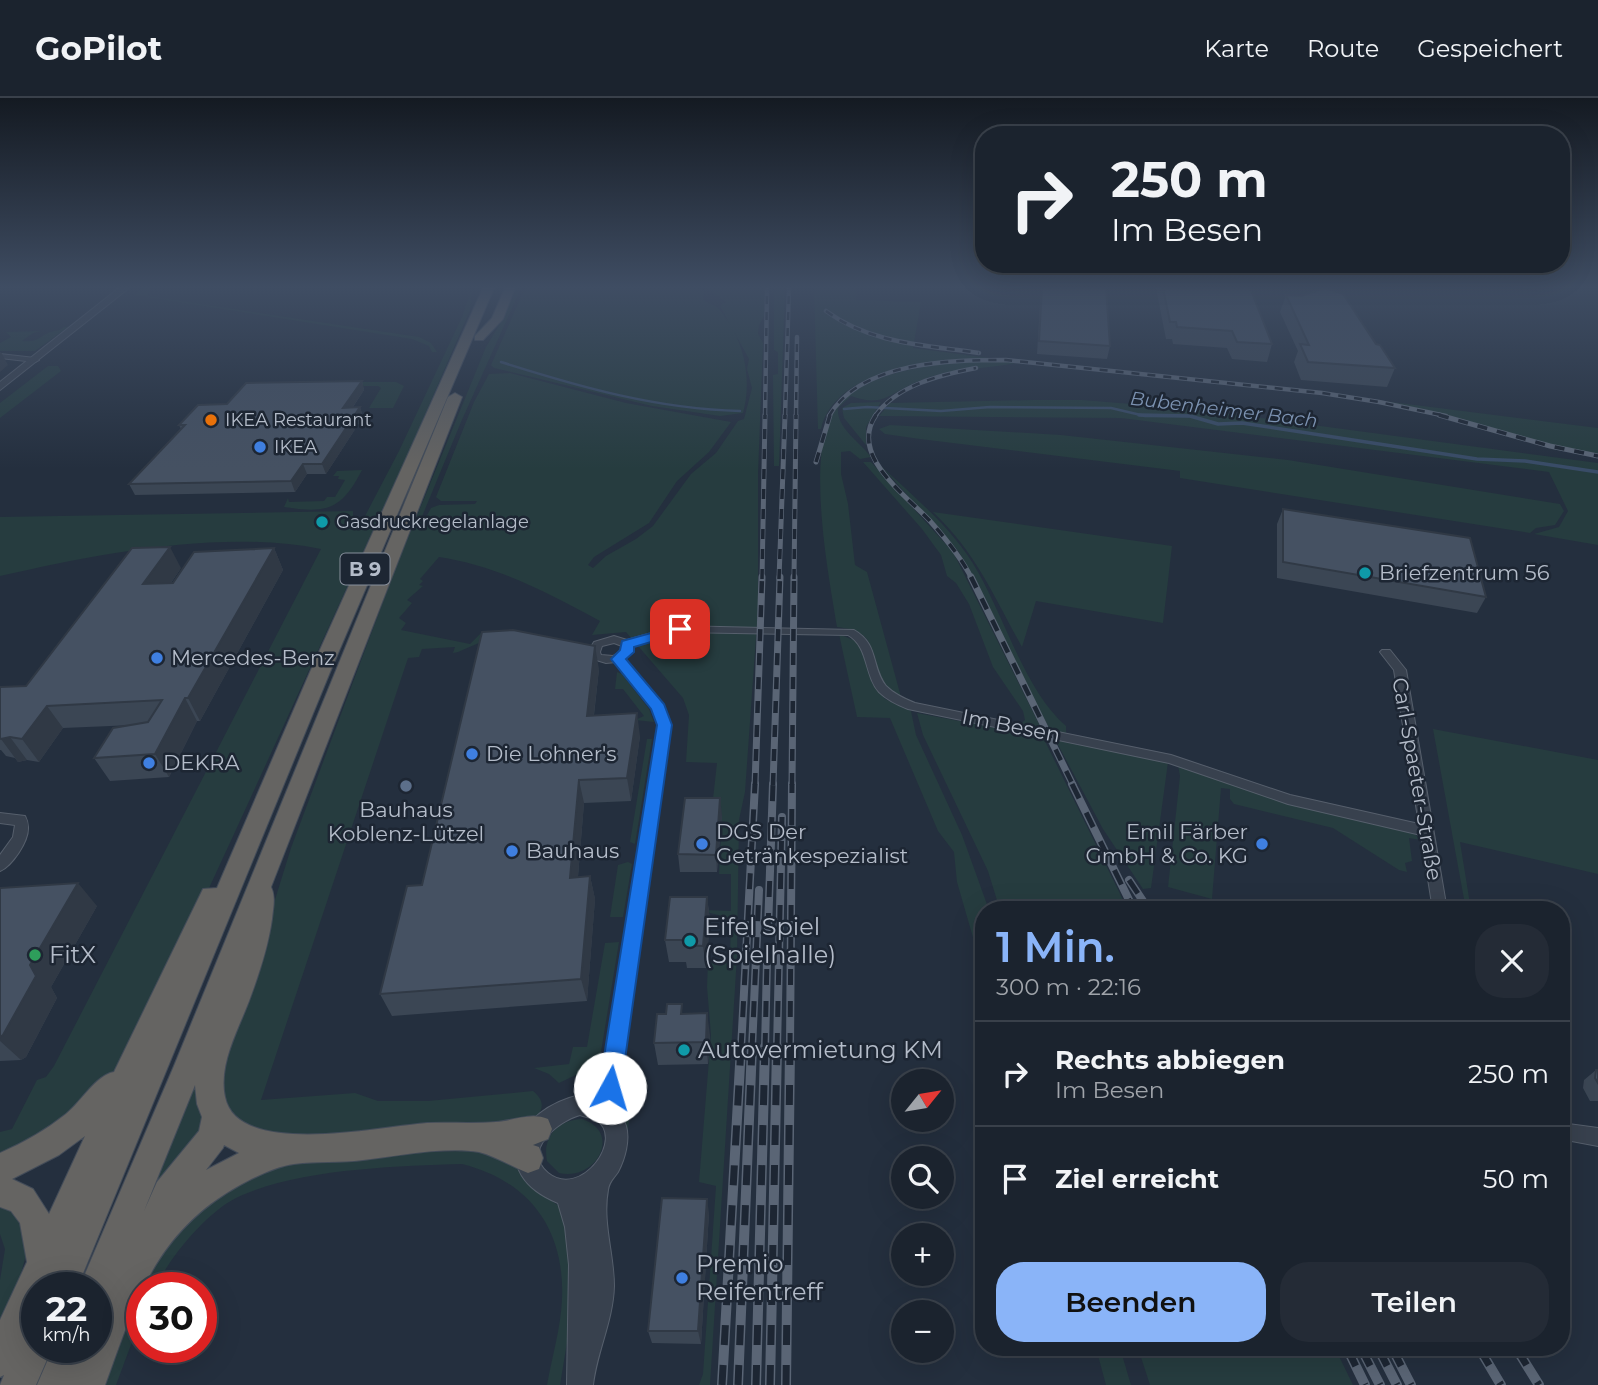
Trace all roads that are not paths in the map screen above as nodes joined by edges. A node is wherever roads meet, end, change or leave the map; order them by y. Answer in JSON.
{"nodes":[{"id":1,"x":50,"y":348,"type":"edge"},
{"id":2,"x":468,"y":348,"type":"edge"},
{"id":3,"x":469,"y":348,"type":"edge"},
{"id":4,"x":0,"y":356,"type":"edge"},
{"id":5,"x":35,"y":360,"type":"junction"},
{"id":6,"x":0,"y":387,"type":"edge"},
{"id":7,"x":1386,"y":652,"type":"dead end"},
{"id":8,"x":261,"y":813,"type":"junction"},
{"id":9,"x":0,"y":818,"type":"edge"},
{"id":10,"x":1427,"y":831,"type":"junction"},
{"id":11,"x":0,"y":866,"type":"edge"},
{"id":12,"x":263,"y":873,"type":"junction"},
{"id":13,"x":1439,"y":901,"type":"edge"},
{"id":14,"x":136,"y":1055,"type":"junction"},
{"id":15,"x":611,"y":1074,"type":"junction"},
{"id":16,"x":580,"y":1105,"type":"junction"},
{"id":17,"x":217,"y":1118,"type":"junction"},
{"id":18,"x":610,"y":1118,"type":"junction"},
{"id":19,"x":1570,"y":1132,"type":"edge"},
{"id":20,"x":1598,"y":1137,"type":"edge"},
{"id":21,"x":533,"y":1143,"type":"junction"},
{"id":22,"x":296,"y":1149,"type":"junction"},
{"id":23,"x":0,"y":1168,"type":"edge"},
{"id":24,"x":599,"y":1178,"type":"junction"},
{"id":25,"x":0,"y":1191,"type":"edge"},
{"id":26,"x":565,"y":1191,"type":"junction"},
{"id":27,"x":150,"y":1240,"type":"junction"},
{"id":28,"x":50,"y":1272,"type":"edge"},
{"id":29,"x":52,"y":1272,"type":"edge"},
{"id":30,"x":52,"y":1272,"type":"edge"},
{"id":31,"x":103,"y":1272,"type":"edge"},
{"id":32,"x":21,"y":1324,"type":"edge"},
{"id":33,"x":0,"y":1359,"type":"edge"},
{"id":34,"x":28,"y":1363,"type":"edge"},
{"id":35,"x":65,"y":1363,"type":"edge"},
{"id":36,"x":581,"y":1378,"type":"edge"},
{"id":37,"x":18,"y":1385,"type":"edge"},
{"id":38,"x":55,"y":1385,"type":"edge"},
{"id":39,"x":87,"y":1385,"type":"edge"}],
"edges":[{"from":1,"to":5,"type":"street"},
{"from":2,"to":8,"type":"highway","number":"B 9"},
{"from":3,"to":12,"type":"highway","number":"B 9"},
{"from":4,"to":5,"type":"street"},
{"from":5,"to":6,"type":"street"},
{"from":7,"to":10,"type":"street","name":"Carl-Spaeter-Straße"},
{"from":8,"to":14,"type":"highway"},
{"from":8,"to":29,"type":"highway","number":"B 9"},
{"from":9,"to":11,"type":"street"},
{"from":10,"to":13,"type":"street","name":"Carl-Spaeter-Straße"},
{"from":10,"to":15,"type":"street","name":"Im Besen"},
{"from":12,"to":17,"type":"highway"},
{"from":12,"to":31,"type":"highway","number":"B 9"},
{"from":14,"to":23,"type":"highway"},
{"from":14,"to":30,"type":"highway"},
{"from":15,"to":16,"type":"street"},
{"from":15,"to":18,"type":"street"},
{"from":16,"to":18,"type":"street"},
{"from":16,"to":21,"type":"street"},
{"from":17,"to":22,"type":"highway"},
{"from":17,"to":27,"type":"highway"},
{"from":18,"to":24,"type":"street"},
{"from":19,"to":20,"type":"street"},
{"from":21,"to":22,"type":"highway"},
{"from":21,"to":26,"type":"street"},
{"from":22,"to":27,"type":"highway"},
{"from":24,"to":26,"type":"street"},
{"from":24,"to":36,"type":"street"},
{"from":25,"to":28,"type":"highway"},
{"from":26,"to":36,"type":"street"},
{"from":27,"to":39,"type":"highway"},
{"from":32,"to":33,"type":"highway"},
{"from":34,"to":37,"type":"highway"},
{"from":35,"to":38,"type":"highway"}]}
